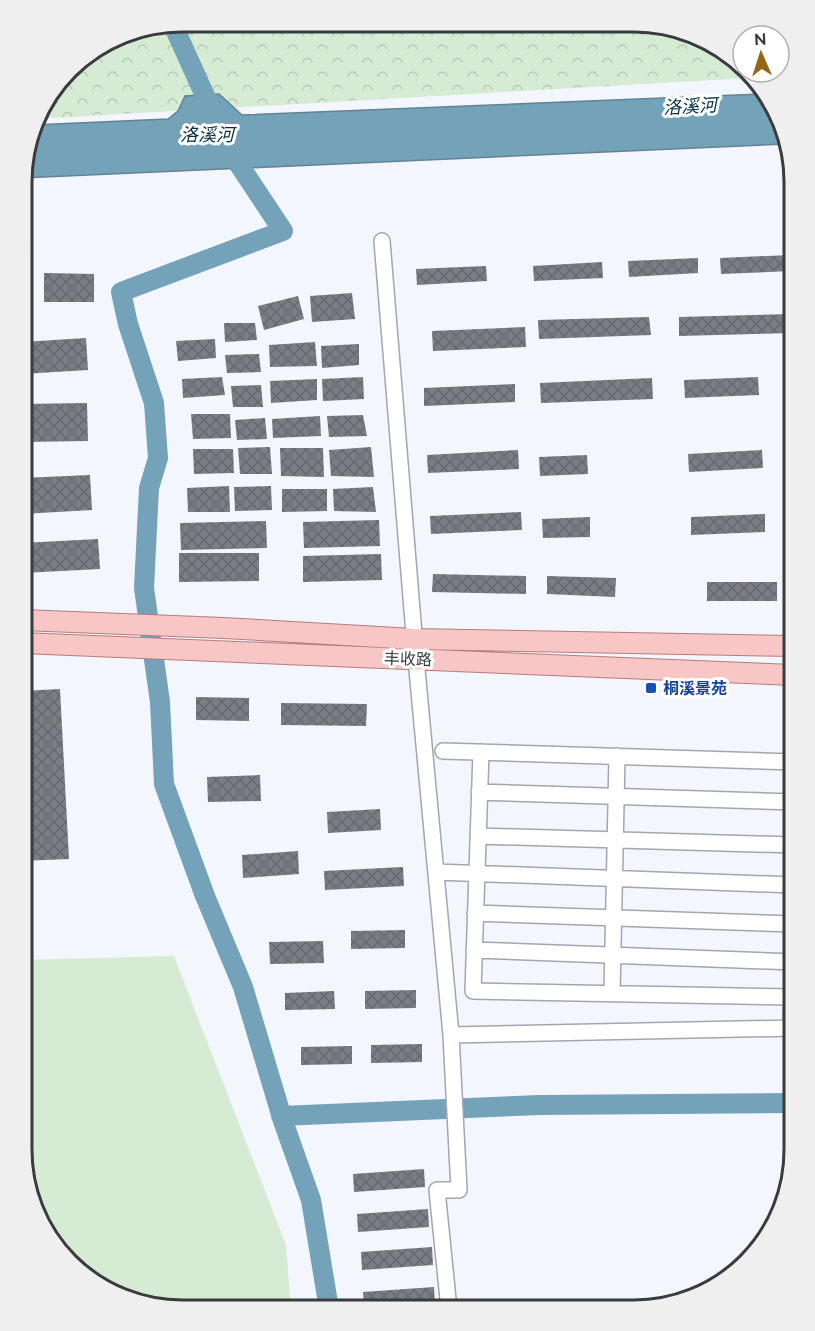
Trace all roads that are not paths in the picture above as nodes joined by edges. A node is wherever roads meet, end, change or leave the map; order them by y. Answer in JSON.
{"nodes":[{"id":1,"x":382,"y":241,"type":"dead end"},
{"id":2,"x":32,"y":620,"type":"edge"},
{"id":3,"x":414,"y":639,"type":"junction"},
{"id":4,"x":32,"y":642,"type":"edge"},
{"id":5,"x":784,"y":646,"type":"edge"},
{"id":6,"x":416,"y":659,"type":"junction"},
{"id":7,"x":783,"y":675,"type":"edge"},
{"id":8,"x":443,"y":751,"type":"dead end"},
{"id":9,"x":481,"y":752,"type":"junction"},
{"id":10,"x":617,"y":756,"type":"junction"},
{"id":11,"x":783,"y":762,"type":"edge"},
{"id":12,"x":479,"y":792,"type":"junction"},
{"id":13,"x":616,"y":796,"type":"junction"},
{"id":14,"x":783,"y":802,"type":"edge"},
{"id":15,"x":478,"y":836,"type":"junction"},
{"id":16,"x":615,"y":840,"type":"junction"},
{"id":17,"x":783,"y":845,"type":"edge"},
{"id":18,"x":436,"y":872,"type":"junction"},
{"id":19,"x":477,"y":874,"type":"junction"},
{"id":20,"x":614,"y":879,"type":"junction"},
{"id":21,"x":783,"y":885,"type":"edge"},
{"id":22,"x":475,"y":913,"type":"junction"},
{"id":23,"x":614,"y":918,"type":"junction"},
{"id":24,"x":783,"y":924,"type":"edge"},
{"id":25,"x":474,"y":950,"type":"junction"},
{"id":26,"x":613,"y":955,"type":"junction"},
{"id":27,"x":783,"y":962,"type":"edge"},
{"id":28,"x":612,"y":993,"type":"junction"},
{"id":29,"x":783,"y":997,"type":"edge"},
{"id":30,"x":783,"y":1028,"type":"edge"},
{"id":31,"x":451,"y":1035,"type":"junction"},
{"id":32,"x":448,"y":1300,"type":"edge"}],
"edges":[{"from":1,"to":3,"type":"street"},
{"from":2,"to":3,"type":"main road","name":"丰收路"},
{"from":3,"to":5,"type":"main road","name":"丰收路"},
{"from":3,"to":6,"type":"street"},
{"from":4,"to":6,"type":"main road","name":"丰收路"},
{"from":6,"to":7,"type":"main road","name":"丰收路"},
{"from":6,"to":18,"type":"street"},
{"from":8,"to":9,"type":"street"},
{"from":9,"to":10,"type":"street"},
{"from":9,"to":12,"type":"street"},
{"from":10,"to":11,"type":"street"},
{"from":10,"to":13,"type":"street"},
{"from":12,"to":13,"type":"street"},
{"from":12,"to":15,"type":"street"},
{"from":13,"to":14,"type":"street"},
{"from":13,"to":16,"type":"street"},
{"from":15,"to":16,"type":"street"},
{"from":15,"to":19,"type":"street"},
{"from":16,"to":17,"type":"street"},
{"from":16,"to":20,"type":"street"},
{"from":18,"to":19,"type":"street"},
{"from":18,"to":31,"type":"street"},
{"from":19,"to":20,"type":"street"},
{"from":19,"to":22,"type":"street"},
{"from":20,"to":21,"type":"street"},
{"from":20,"to":23,"type":"street"},
{"from":22,"to":23,"type":"street"},
{"from":22,"to":25,"type":"street"},
{"from":23,"to":24,"type":"street"},
{"from":23,"to":26,"type":"street"},
{"from":25,"to":26,"type":"street"},
{"from":25,"to":28,"type":"street"},
{"from":26,"to":27,"type":"street"},
{"from":26,"to":28,"type":"street"},
{"from":28,"to":29,"type":"street"},
{"from":30,"to":31,"type":"street"},
{"from":31,"to":32,"type":"street"}]}
